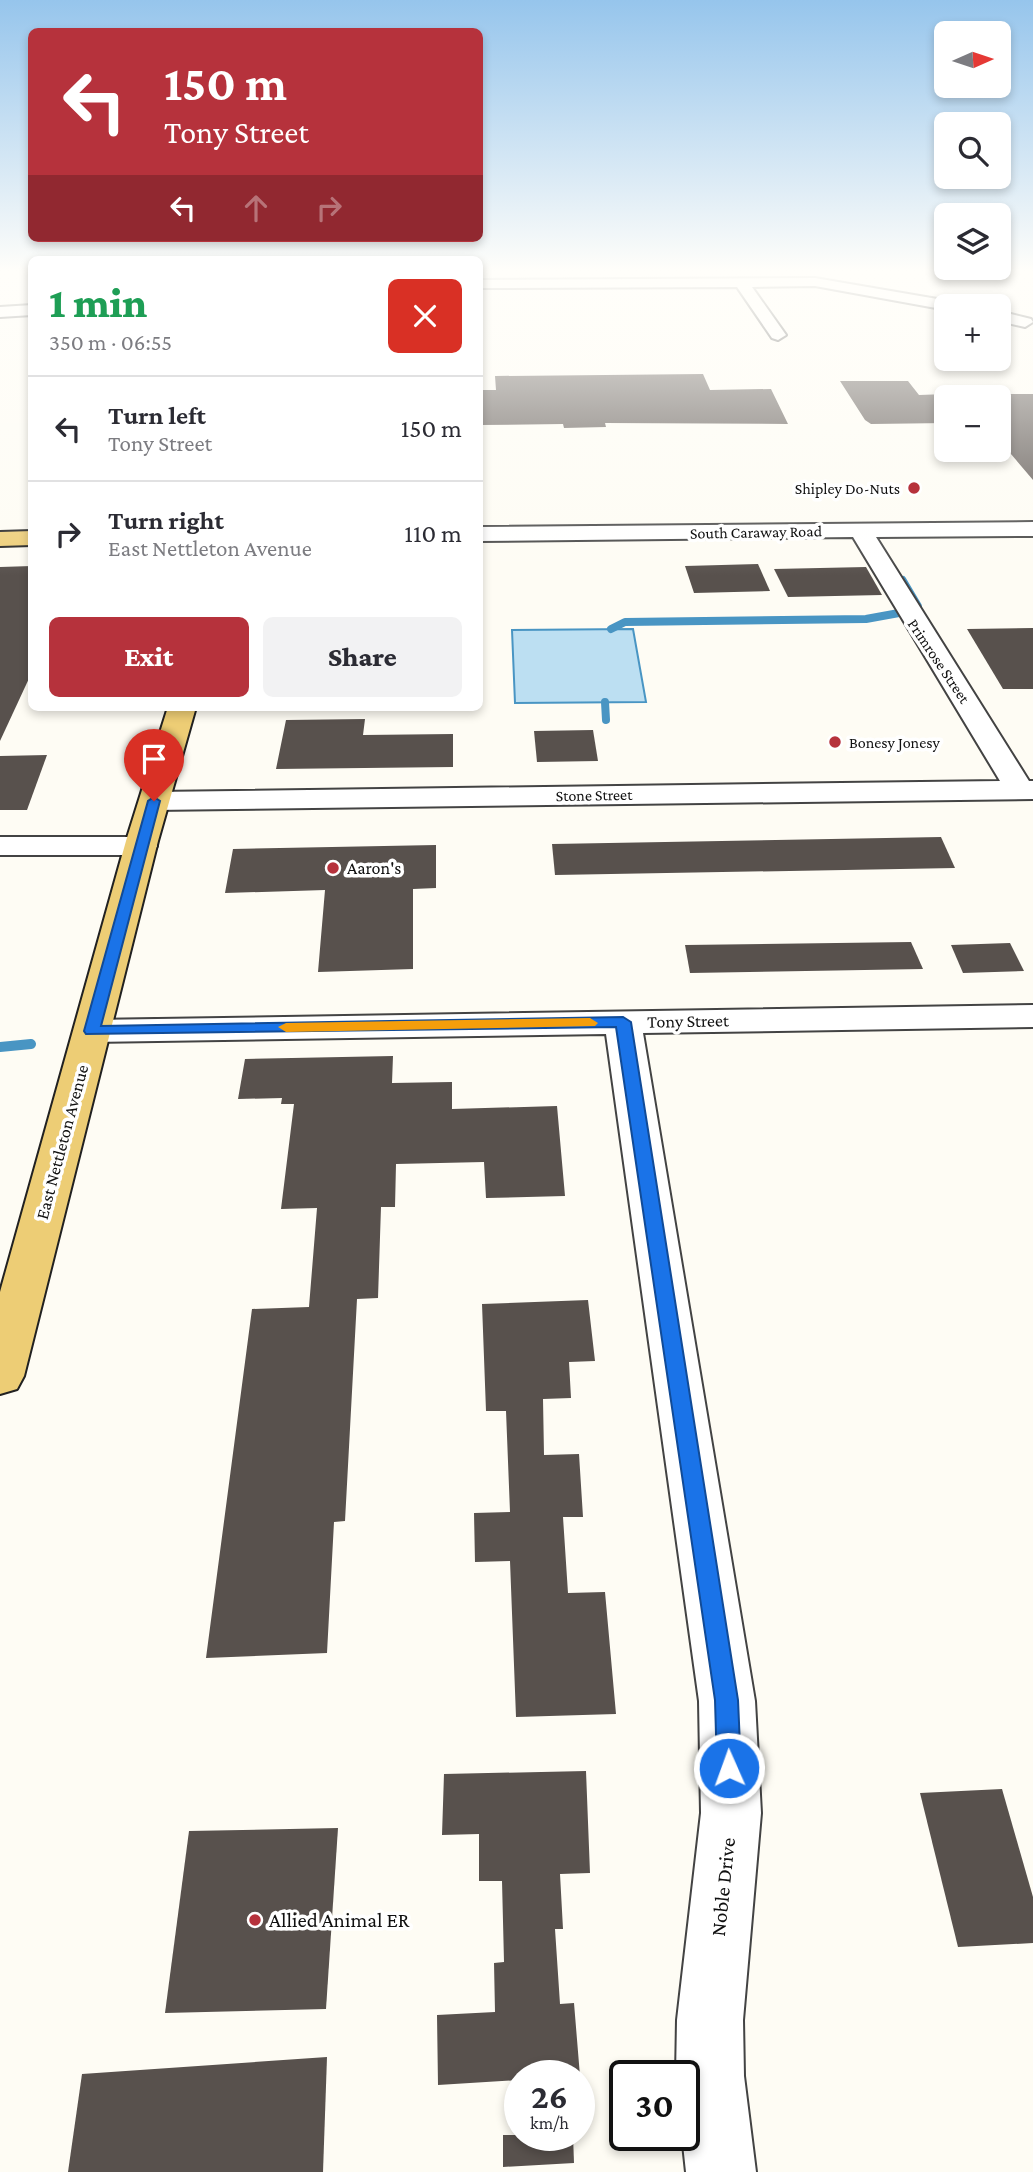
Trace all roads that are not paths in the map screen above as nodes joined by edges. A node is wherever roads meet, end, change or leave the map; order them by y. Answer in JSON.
{"nodes":[{"id":1,"x":1033,"y":529,"type":"edge"},
{"id":2,"x":861,"y":531,"type":"junction"},
{"id":3,"x":483,"y":534,"type":"edge"},
{"id":4,"x":28,"y":538,"type":"edge"},
{"id":5,"x":0,"y":539,"type":"edge"},
{"id":6,"x":181,"y":711,"type":"edge"},
{"id":7,"x":1026,"y":790,"type":"edge"},
{"id":8,"x":154,"y":801,"type":"junction"},
{"id":9,"x":0,"y":846,"type":"edge"},
{"id":10,"x":141,"y":846,"type":"junction"},
{"id":11,"x":1033,"y":1016,"type":"edge"},
{"id":12,"x":623,"y":1022,"type":"junction"},
{"id":13,"x":92,"y":1031,"type":"junction"},
{"id":14,"x":0,"y":1376,"type":"edge"},
{"id":15,"x":721,"y":2172,"type":"edge"}],
"edges":[{"from":1,"to":2,"type":"street","name":"South Caraway Road"},
{"from":2,"to":3,"type":"street","name":"South Caraway Road"},
{"from":2,"to":7,"type":"street","name":"Primrose Street"},
{"from":4,"to":5,"type":"main road"},
{"from":6,"to":8,"type":"main road","name":"East Nettleton Avenue"},
{"from":7,"to":8,"type":"street","name":"Stone Street"},
{"from":8,"to":10,"type":"main road","name":"East Nettleton Avenue"},
{"from":9,"to":10,"type":"street"},
{"from":10,"to":13,"type":"main road","name":"East Nettleton Avenue"},
{"from":11,"to":12,"type":"street","name":"Tony Street"},
{"from":12,"to":13,"type":"street","name":"Tony Street"},
{"from":12,"to":15,"type":"street","name":"Noble Drive"},
{"from":13,"to":14,"type":"main road","name":"East Nettleton Avenue"}]}
